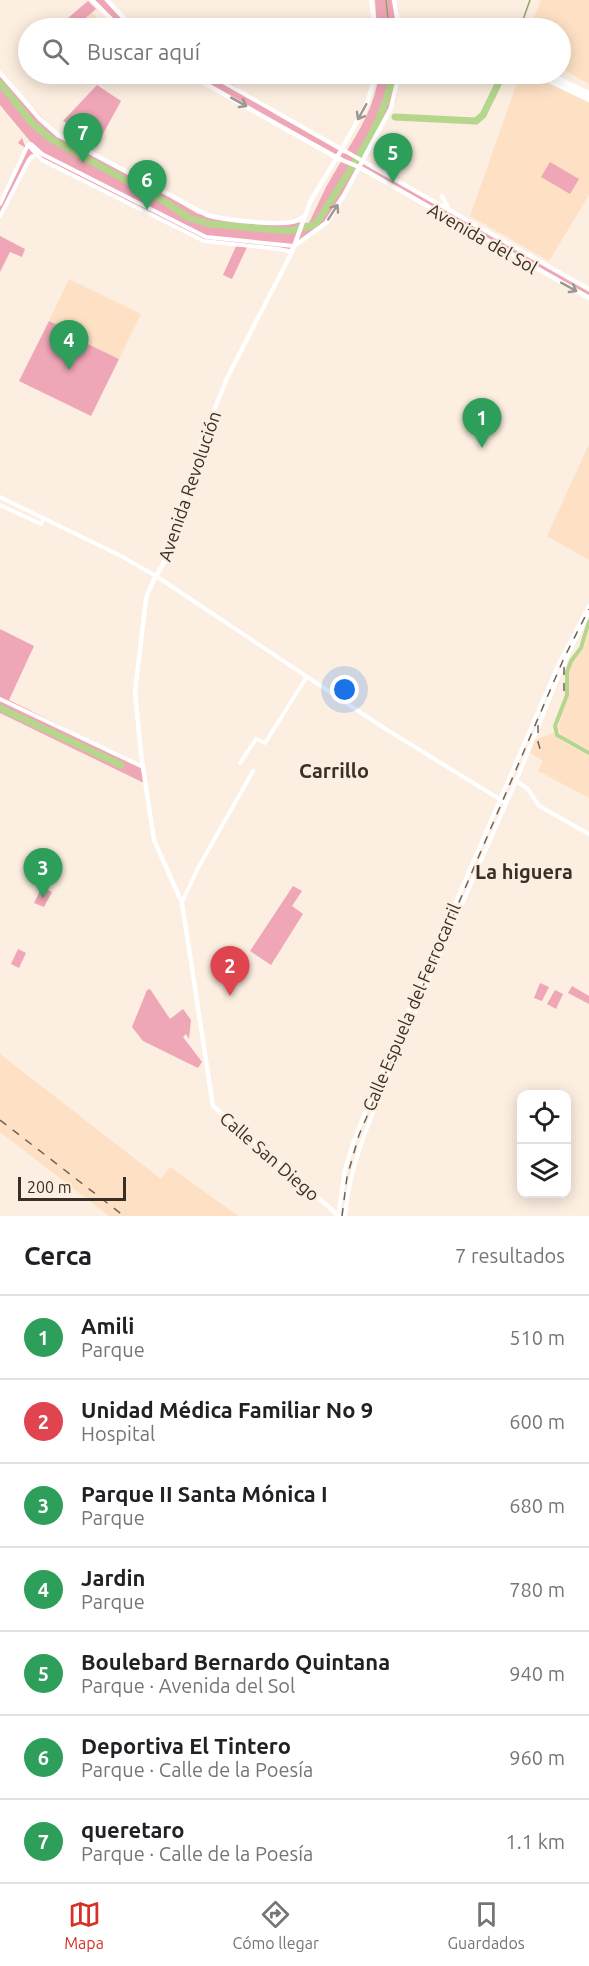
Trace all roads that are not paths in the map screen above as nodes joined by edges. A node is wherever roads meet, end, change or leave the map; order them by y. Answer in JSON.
{"nodes":[{"id":1,"x":92,"y":0,"type":"edge"},
{"id":2,"x":107,"y":0,"type":"edge"},
{"id":3,"x":371,"y":0,"type":"edge"},
{"id":4,"x":394,"y":0,"type":"edge"},
{"id":5,"x":118,"y":12,"type":"junction"},
{"id":6,"x":110,"y":18,"type":"edge"},
{"id":7,"x":124,"y":18,"type":"edge"},
{"id":8,"x":126,"y":18,"type":"edge"},
{"id":9,"x":374,"y":18,"type":"edge"},
{"id":10,"x":397,"y":18,"type":"edge"},
{"id":11,"x":0,"y":72,"type":"edge"},
{"id":12,"x":206,"y":84,"type":"edge"},
{"id":13,"x":227,"y":84,"type":"edge"},
{"id":14,"x":374,"y":84,"type":"edge"},
{"id":15,"x":397,"y":84,"type":"edge"},
{"id":16,"x":560,"y":84,"type":"edge"},
{"id":17,"x":567,"y":84,"type":"edge"},
{"id":18,"x":589,"y":96,"type":"edge"},
{"id":19,"x":345,"y":151,"type":"junction"},
{"id":20,"x":37,"y":154,"type":"junction"},
{"id":21,"x":337,"y":158,"type":"junction"},
{"id":22,"x":363,"y":161,"type":"junction"},
{"id":23,"x":359,"y":167,"type":"junction"},
{"id":24,"x":442,"y":196,"type":"dead end"},
{"id":25,"x":0,"y":204,"type":"edge"},
{"id":26,"x":449,"y":210,"type":"junction"},
{"id":27,"x":0,"y":216,"type":"edge"},
{"id":28,"x":304,"y":217,"type":"junction"},
{"id":29,"x":295,"y":246,"type":"junction"},
{"id":30,"x":292,"y":252,"type":"junction"},
{"id":31,"x":589,"y":289,"type":"edge"},
{"id":32,"x":589,"y":298,"type":"edge"},
{"id":33,"x":0,"y":497,"type":"edge"},
{"id":34,"x":0,"y":505,"type":"edge"},
{"id":35,"x":44,"y":519,"type":"junction"},
{"id":36,"x":156,"y":576,"type":"junction"},
{"id":37,"x":589,"y":606,"type":"edge"},
{"id":38,"x":589,"y":614,"type":"edge"},
{"id":39,"x":306,"y":678,"type":"junction"},
{"id":40,"x":0,"y":699,"type":"edge"},
{"id":41,"x":240,"y":762,"type":"dead end"},
{"id":42,"x":143,"y":767,"type":"junction"},
{"id":43,"x":253,"y":771,"type":"dead end"},
{"id":44,"x":516,"y":781,"type":"junction"},
{"id":45,"x":500,"y":799,"type":"junction"},
{"id":46,"x":506,"y":803,"type":"junction"},
{"id":47,"x":589,"y":834,"type":"edge"},
{"id":48,"x":476,"y":856,"type":"junction"},
{"id":49,"x":481,"y":859,"type":"junction"},
{"id":50,"x":182,"y":903,"type":"junction"},
{"id":51,"x":200,"y":1019,"type":"joint"},
{"id":52,"x":339,"y":1216,"type":"edge"},
{"id":53,"x":345,"y":1216,"type":"edge"}],
"edges":[{"from":1,"to":6,"type":"main road"},
{"from":2,"to":5,"type":"main road"},
{"from":3,"to":9,"type":"main road"},
{"from":4,"to":10,"type":"main road"},
{"from":5,"to":7,"type":"main road"},
{"from":5,"to":8,"type":"street"},
{"from":11,"to":28,"type":"main road"},
{"from":12,"to":21,"type":"main road","name":"Avenida del Sol","one_way":true},
{"from":13,"to":19,"type":"street","name":"Avenida del Sol"},
{"from":14,"to":19,"type":"main road","name":"Avenida Revolución","one_way":true},
{"from":15,"to":22,"type":"main road","name":"Avenida Revolución"},
{"from":16,"to":18,"type":"main road"},
{"from":17,"to":18,"type":"main road"},
{"from":19,"to":21,"type":"main road","name":"Avenida Revolución"},
{"from":19,"to":22,"type":"street","name":"Avenida del Sol"},
{"from":20,"to":25,"type":"street"},
{"from":20,"to":27,"type":"street"},
{"from":20,"to":29,"type":"street"},
{"from":20,"to":30,"type":"street"},
{"from":21,"to":23,"type":"main road","name":"Avenida del Sol"},
{"from":21,"to":28,"type":"main road","name":"Avenida Revolución"},
{"from":22,"to":23,"type":"main road","name":"Avenida Revolución"},
{"from":22,"to":26,"type":"street","name":"Avenida del Sol"},
{"from":29,"to":23,"type":"main road","name":"Avenida Revolución","one_way":true},
{"from":23,"to":32,"type":"main road","name":"Avenida del Sol","one_way":true},
{"from":24,"to":26,"type":"main road"},
{"from":26,"to":31,"type":"street","name":"Avenida del Sol"},
{"from":28,"to":29,"type":"main road","name":"Avenida Revolución"},
{"from":29,"to":30,"type":"main road","name":"Avenida Revolución"},
{"from":30,"to":36,"type":"main road","name":"Avenida Revolución"},
{"from":33,"to":35,"type":"street"},
{"from":34,"to":35,"type":"street"},
{"from":35,"to":36,"type":"street"},
{"from":36,"to":39,"type":"street"},
{"from":36,"to":42,"type":"main road","name":"Avenida Revolución"},
{"from":37,"to":45,"type":"street","name":"Calle Espuela del Ferrocarril"},
{"from":38,"to":44,"type":"street","name":"Calle Espuela del Ferrocarril"},
{"from":39,"to":41,"type":"street"},
{"from":39,"to":45,"type":"street"},
{"from":40,"to":42,"type":"street"},
{"from":42,"to":50,"type":"main road","name":"Avenida Revolución"},
{"from":43,"to":50,"type":"street"},
{"from":44,"to":46,"type":"street","name":"Calle Espuela del Ferrocarril"},
{"from":44,"to":47,"type":"street"},
{"from":45,"to":46,"type":"street"},
{"from":45,"to":48,"type":"street","name":"Calle Espuela del Ferrocarril"},
{"from":46,"to":49,"type":"street","name":"Calle Espuela del Ferrocarril"},
{"from":48,"to":49,"type":"street"},
{"from":48,"to":52,"type":"street","name":"Calle Espuela del Ferrocarril"},
{"from":49,"to":53,"type":"street","name":"Calle Espuela del Ferrocarril"},
{"from":50,"to":51,"type":"main road","name":"Avenida Revolución"},
{"from":51,"to":52,"type":"main road","name":"Calle San Diego"}]}
